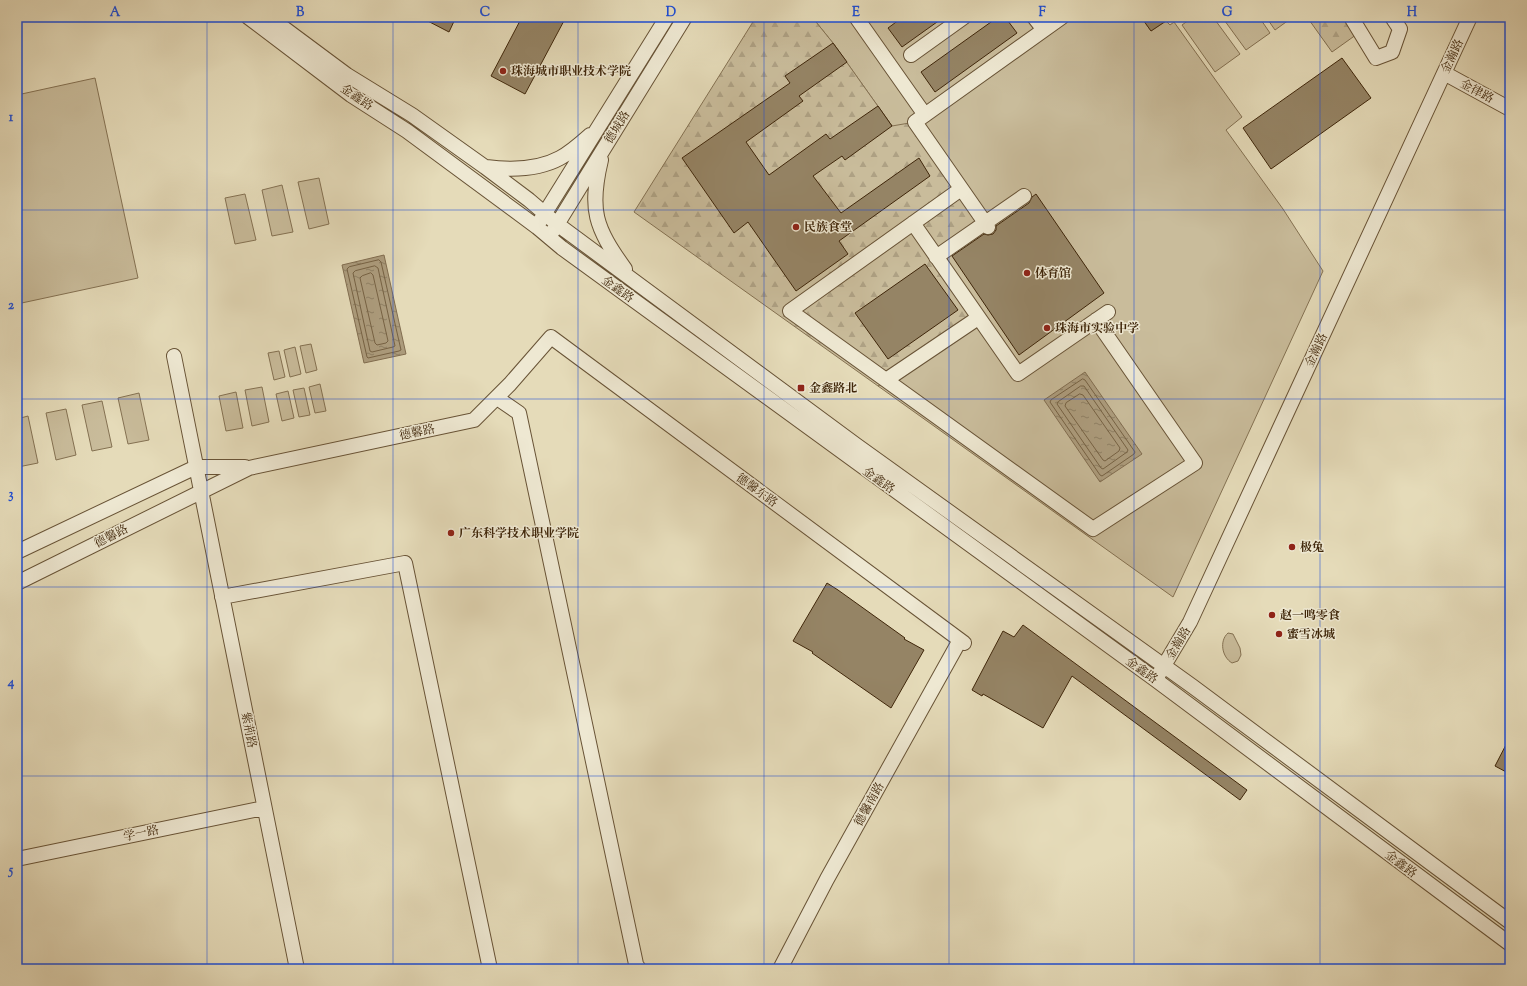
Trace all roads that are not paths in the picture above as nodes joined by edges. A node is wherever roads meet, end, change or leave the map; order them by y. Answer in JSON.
{"nodes":[{"id":1,"x":248,"y":17,"type":"edge"},
{"id":2,"x":269,"y":17,"type":"edge"},
{"id":3,"x":667,"y":17,"type":"edge"},
{"id":4,"x":685,"y":17,"type":"edge"},
{"id":5,"x":856,"y":17,"type":"edge"},
{"id":6,"x":964,"y":17,"type":"edge"},
{"id":7,"x":1034,"y":17,"type":"edge"},
{"id":8,"x":1062,"y":17,"type":"edge"},
{"id":9,"x":1350,"y":17,"type":"edge"},
{"id":10,"x":1392,"y":17,"type":"edge"},
{"id":11,"x":1470,"y":17,"type":"edge"},
{"id":12,"x":1044,"y":30,"type":"junction"},
{"id":13,"x":911,"y":55,"type":"dead end"},
{"id":14,"x":1444,"y":73,"type":"junction"},
{"id":15,"x":1510,"y":109,"type":"edge"},
{"id":16,"x":926,"y":115,"type":"junction"},
{"id":17,"x":600,"y":127,"type":"junction"},
{"id":18,"x":604,"y":148,"type":"junction"},
{"id":19,"x":485,"y":167,"type":"junction"},
{"id":20,"x":961,"y":188,"type":"junction"},
{"id":21,"x":1024,"y":196,"type":"dead end"},
{"id":22,"x":545,"y":214,"type":"junction"},
{"id":23,"x":557,"y":224,"type":"junction"},
{"id":24,"x":913,"y":224,"type":"junction"},
{"id":25,"x":987,"y":225,"type":"junction"},
{"id":26,"x":537,"y":227,"type":"junction"},
{"id":27,"x":549,"y":237,"type":"junction"},
{"id":28,"x":936,"y":257,"type":"junction"},
{"id":29,"x":632,"y":279,"type":"junction"},
{"id":30,"x":1108,"y":312,"type":"dead end"},
{"id":31,"x":978,"y":318,"type":"junction"},
{"id":32,"x":1096,"y":320,"type":"junction"},
{"id":33,"x":551,"y":337,"type":"joint"},
{"id":34,"x":174,"y":356,"type":"dead end"},
{"id":35,"x":886,"y":380,"type":"junction"},
{"id":36,"x":496,"y":398,"type":"junction"},
{"id":37,"x":196,"y":467,"type":"junction"},
{"id":38,"x":249,"y":468,"type":"junction"},
{"id":39,"x":201,"y":491,"type":"junction"},
{"id":40,"x":17,"y":552,"type":"edge"},
{"id":41,"x":17,"y":583,"type":"edge"},
{"id":42,"x":222,"y":597,"type":"junction"},
{"id":43,"x":962,"y":641,"type":"joint"},
{"id":44,"x":1164,"y":666,"type":"junction"},
{"id":45,"x":1156,"y":680,"type":"junction"},
{"id":46,"x":264,"y":808,"type":"junction"},
{"id":47,"x":17,"y":859,"type":"edge"},
{"id":48,"x":1510,"y":922,"type":"edge"},
{"id":49,"x":1510,"y":944,"type":"edge"},
{"id":50,"x":297,"y":969,"type":"edge"},
{"id":51,"x":490,"y":969,"type":"edge"},
{"id":52,"x":639,"y":969,"type":"edge"},
{"id":53,"x":780,"y":969,"type":"edge"}],
"edges":[{"from":1,"to":26,"type":"street","name":"金鑫路"},
{"from":2,"to":19,"type":"street","name":"金鑫路"},
{"from":3,"to":17,"type":"street","name":"德城路"},
{"from":4,"to":18,"type":"street","name":"德城路"},
{"from":5,"to":16,"type":"street"},
{"from":6,"to":13,"type":"street"},
{"from":7,"to":12,"type":"street"},
{"from":8,"to":12,"type":"street"},
{"from":9,"to":10,"type":"street"},
{"from":11,"to":14,"type":"street","name":"金瀚路"},
{"from":12,"to":16,"type":"street"},
{"from":14,"to":15,"type":"street","name":"金律路"},
{"from":14,"to":44,"type":"street","name":"金瀚路"},
{"from":16,"to":20,"type":"street"},
{"from":17,"to":19,"type":"street"},
{"from":17,"to":22,"type":"street","name":"德城路"},
{"from":18,"to":23,"type":"street","name":"德城路"},
{"from":18,"to":29,"type":"street"},
{"from":19,"to":22,"type":"street","name":"金鑫路"},
{"from":20,"to":24,"type":"street"},
{"from":20,"to":25,"type":"street"},
{"from":21,"to":25,"type":"street"},
{"from":22,"to":23,"type":"street","name":"金鑫路"},
{"from":22,"to":26,"type":"street","name":"德城路"},
{"from":23,"to":27,"type":"street","name":"德城路"},
{"from":23,"to":29,"type":"street","name":"金鑫路"},
{"from":24,"to":28,"type":"street"},
{"from":24,"to":35,"type":"street"},
{"from":25,"to":28,"type":"street"},
{"from":26,"to":27,"type":"street","name":"金鑫路"},
{"from":27,"to":45,"type":"street","name":"金鑫路"},
{"from":28,"to":31,"type":"street"},
{"from":29,"to":44,"type":"street","name":"金鑫路"},
{"from":30,"to":32,"type":"street"},
{"from":31,"to":32,"type":"street"},
{"from":31,"to":35,"type":"street"},
{"from":32,"to":35,"type":"street"},
{"from":33,"to":36,"type":"street","name":"德馨路"},
{"from":33,"to":43,"type":"street","name":"德馨东路"},
{"from":34,"to":37,"type":"street","name":"紫荊路"},
{"from":36,"to":38,"type":"street","name":"德馨路"},
{"from":36,"to":52,"type":"street"},
{"from":37,"to":38,"type":"street","name":"德馨路"},
{"from":37,"to":39,"type":"street","name":"紫荊路"},
{"from":37,"to":40,"type":"street","name":"德馨路"},
{"from":38,"to":39,"type":"street","name":"德馨路"},
{"from":39,"to":41,"type":"street","name":"德馨路"},
{"from":39,"to":42,"type":"street","name":"紫荊路"},
{"from":42,"to":46,"type":"street","name":"紫荊路"},
{"from":42,"to":51,"type":"street"},
{"from":43,"to":53,"type":"street","name":"德馨南路"},
{"from":44,"to":45,"type":"street","name":"金瀚路"},
{"from":44,"to":48,"type":"street","name":"金鑫路"},
{"from":45,"to":49,"type":"street","name":"金鑫路"},
{"from":46,"to":47,"type":"street","name":"学一路"},
{"from":46,"to":50,"type":"street","name":"紫荊路"}]}
